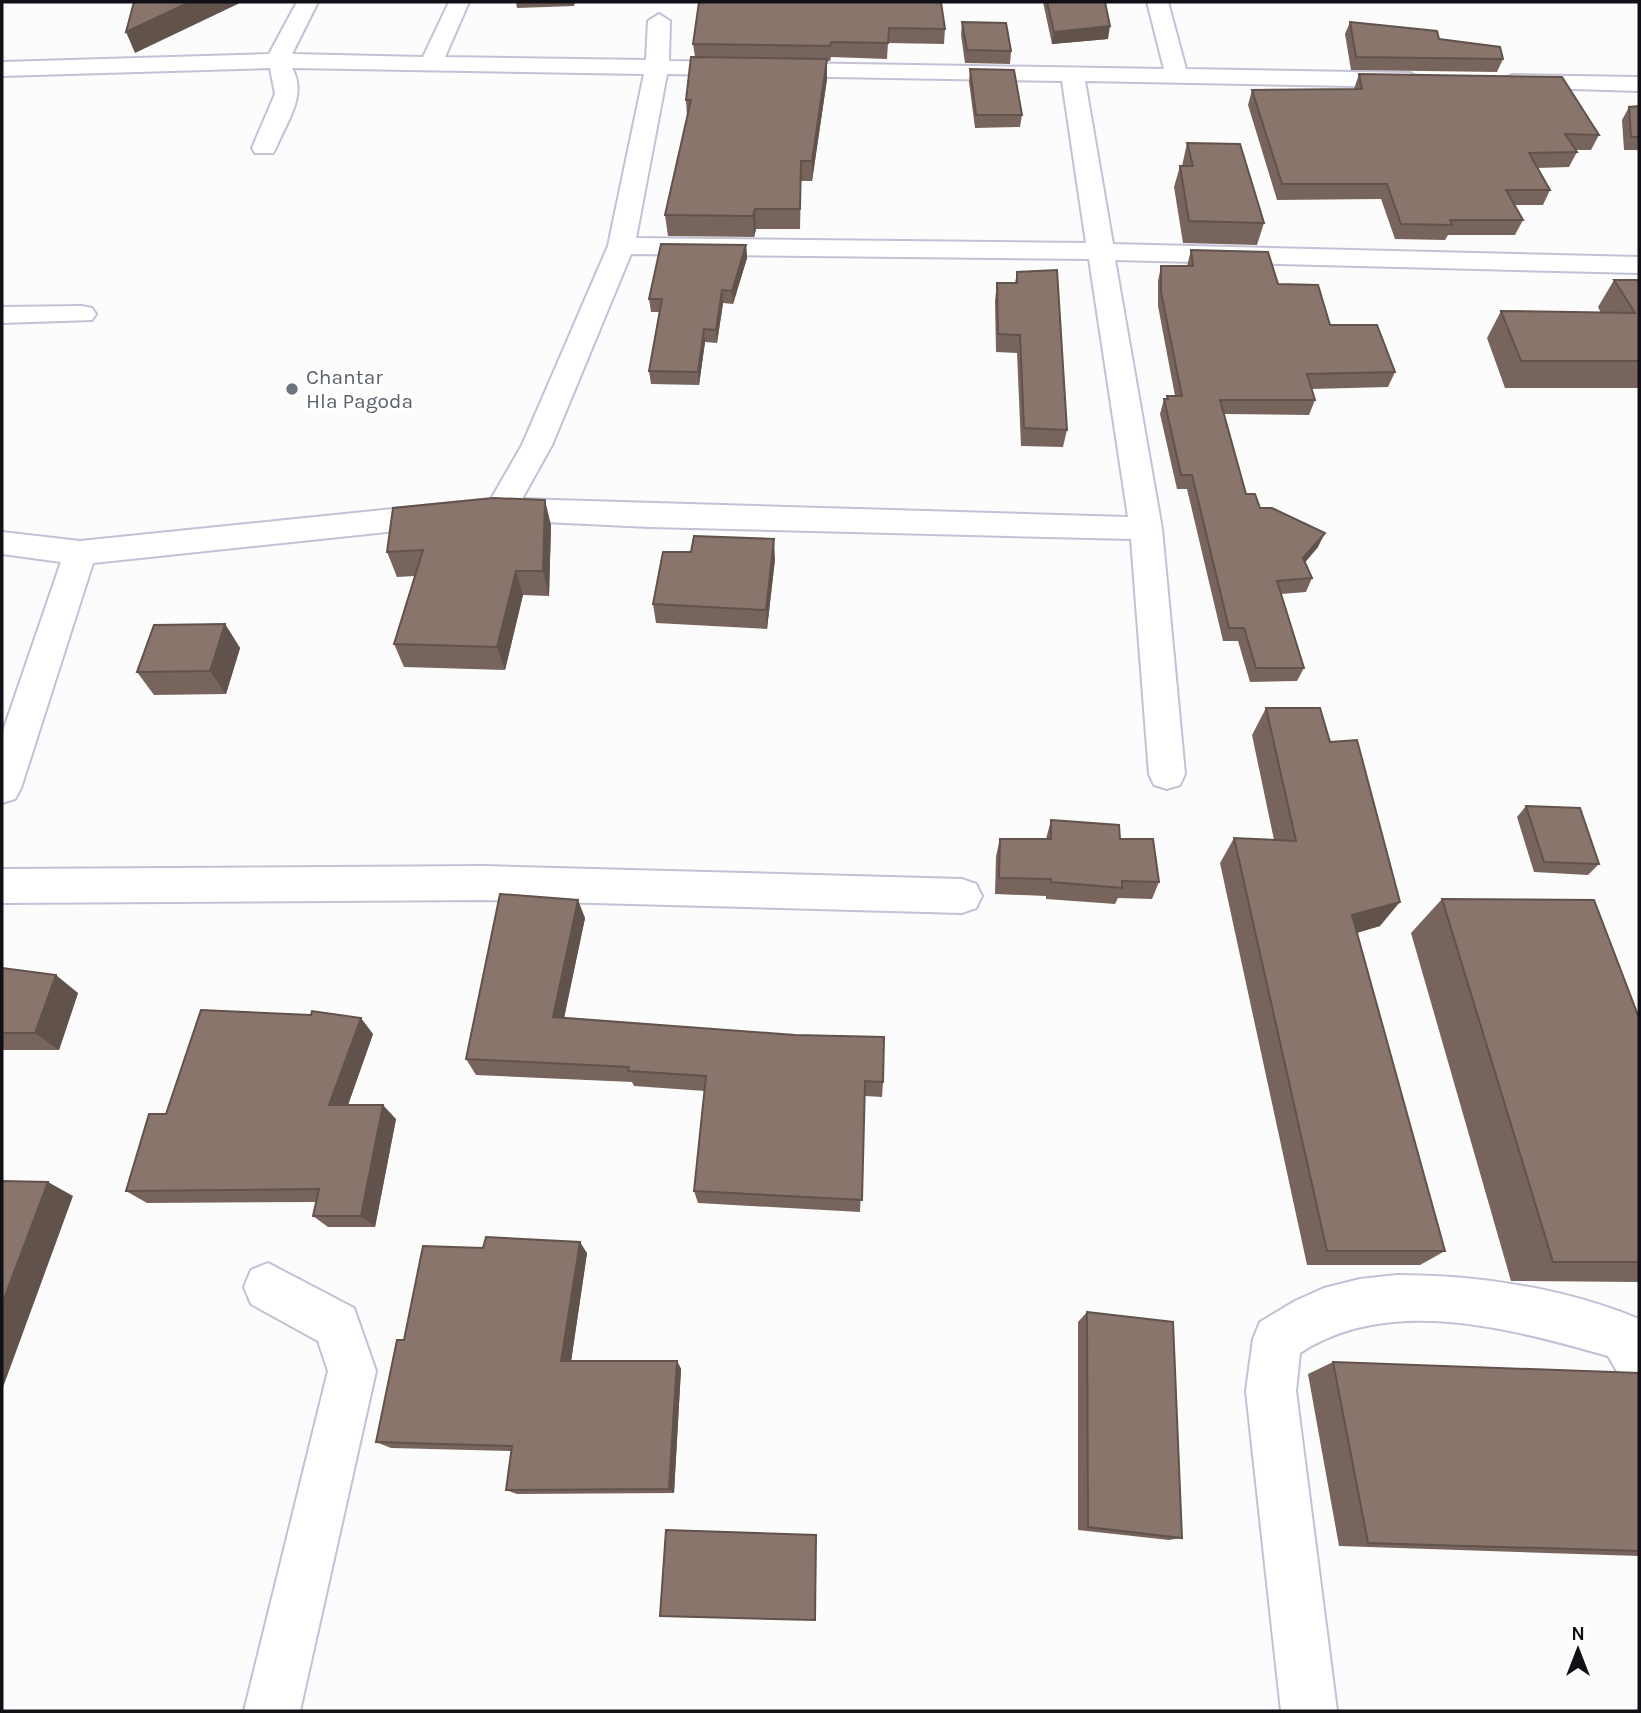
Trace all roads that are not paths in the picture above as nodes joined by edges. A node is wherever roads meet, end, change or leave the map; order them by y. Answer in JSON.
{"nodes":[{"id":1,"x":307,"y":2,"type":"edge"},
{"id":2,"x":459,"y":2,"type":"edge"},
{"id":3,"x":1158,"y":2,"type":"edge"},
{"id":4,"x":659,"y":22,"type":"dead end"},
{"id":5,"x":277,"y":61,"type":"junction"},
{"id":6,"x":431,"y":63,"type":"junction"},
{"id":7,"x":657,"y":68,"type":"junction"},
{"id":8,"x":2,"y":69,"type":"edge"},
{"id":9,"x":1072,"y":75,"type":"junction"},
{"id":10,"x":1177,"y":77,"type":"junction"},
{"id":11,"x":1429,"y":81,"type":"edge"},
{"id":12,"x":1485,"y":81,"type":"edge"},
{"id":13,"x":1639,"y":83,"type":"edge"},
{"id":14,"x":264,"y":148,"type":"dead end"},
{"id":15,"x":621,"y":246,"type":"junction"},
{"id":16,"x":1098,"y":251,"type":"junction"},
{"id":17,"x":1639,"y":265,"type":"edge"},
{"id":18,"x":82,"y":314,"type":"dead end"},
{"id":19,"x":2,"y":315,"type":"edge"},
{"id":20,"x":501,"y":509,"type":"junction"},
{"id":21,"x":1146,"y":529,"type":"junction"},
{"id":22,"x":2,"y":543,"type":"edge"},
{"id":23,"x":80,"y":553,"type":"junction"},
{"id":24,"x":1167,"y":774,"type":"dead end"},
{"id":25,"x":2,"y":788,"type":"edge"},
{"id":26,"x":2,"y":886,"type":"edge"},
{"id":27,"x":962,"y":896,"type":"dead end"},
{"id":28,"x":268,"y":1287,"type":"dead end"},
{"id":29,"x":1639,"y":1363,"type":"edge"},
{"id":30,"x":272,"y":1711,"type":"edge"},
{"id":31,"x":1309,"y":1711,"type":"edge"}],
"edges":[{"from":1,"to":5,"type":"street"},
{"from":2,"to":6,"type":"street"},
{"from":3,"to":10,"type":"street"},
{"from":4,"to":7,"type":"street"},
{"from":5,"to":6,"type":"street"},
{"from":5,"to":8,"type":"street"},
{"from":5,"to":14,"type":"street"},
{"from":6,"to":7,"type":"street"},
{"from":7,"to":9,"type":"street"},
{"from":7,"to":15,"type":"street"},
{"from":9,"to":10,"type":"street"},
{"from":9,"to":16,"type":"street"},
{"from":10,"to":11,"type":"street"},
{"from":12,"to":13,"type":"street"},
{"from":15,"to":16,"type":"street"},
{"from":15,"to":20,"type":"street"},
{"from":16,"to":17,"type":"street"},
{"from":16,"to":21,"type":"street"},
{"from":18,"to":19,"type":"street"},
{"from":20,"to":21,"type":"street"},
{"from":20,"to":23,"type":"street"},
{"from":21,"to":24,"type":"street"},
{"from":22,"to":23,"type":"street"},
{"from":23,"to":25,"type":"street"},
{"from":26,"to":27,"type":"street"},
{"from":28,"to":30,"type":"street"},
{"from":29,"to":31,"type":"street"}]}
